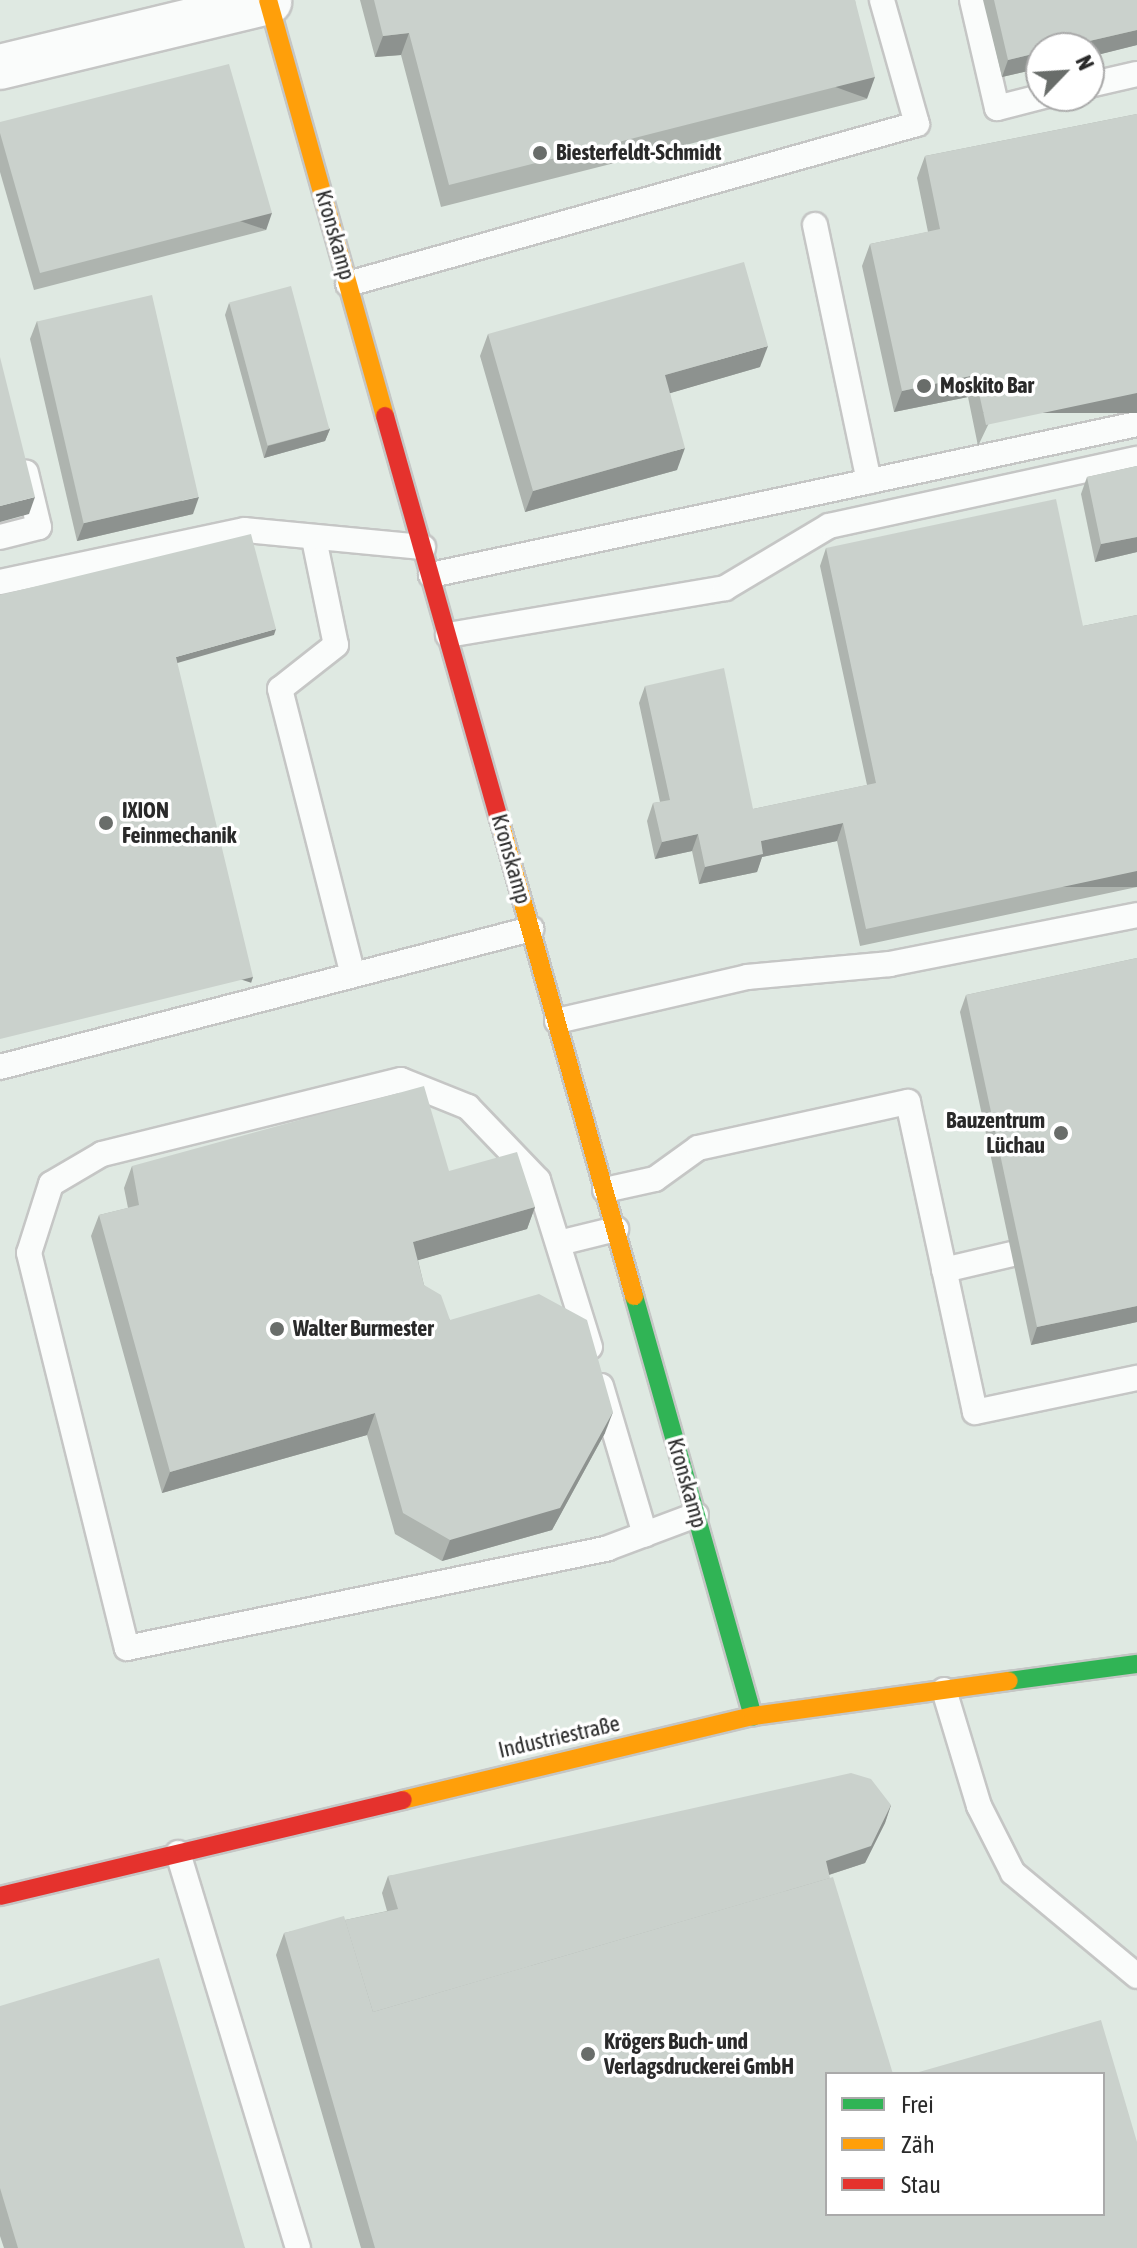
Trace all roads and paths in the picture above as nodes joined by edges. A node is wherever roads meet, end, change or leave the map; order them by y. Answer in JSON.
{"nodes":[{"id":1,"x":882,"y":0,"type":"edge"},
{"id":2,"x":972,"y":0,"type":"edge"},
{"id":3,"x":269,"y":1,"type":"edge"},
{"id":4,"x":0,"y":67,"type":"edge"},
{"id":5,"x":1137,"y":74,"type":"edge"},
{"id":6,"x":1105,"y":81,"type":"edge"},
{"id":7,"x":1025,"y":101,"type":"edge"},
{"id":8,"x":815,"y":225,"type":"dead end"},
{"id":9,"x":348,"y":284,"type":"junction"},
{"id":10,"x":1137,"y":424,"type":"edge"},
{"id":11,"x":21,"y":452,"type":"edge"},
{"id":12,"x":1137,"y":459,"type":"edge"},
{"id":13,"x":869,"y":481,"type":"junction"},
{"id":14,"x":0,"y":537,"type":"edge"},
{"id":15,"x":314,"y":539,"type":"junction"},
{"id":16,"x":423,"y":547,"type":"junction"},
{"id":17,"x":431,"y":575,"type":"junction"},
{"id":18,"x":0,"y":582,"type":"edge"},
{"id":19,"x":448,"y":635,"type":"junction"},
{"id":20,"x":1137,"y":915,"type":"edge"},
{"id":21,"x":531,"y":929,"type":"junction"},
{"id":22,"x":353,"y":975,"type":"junction"},
{"id":23,"x":557,"y":1021,"type":"junction"},
{"id":24,"x":0,"y":1067,"type":"edge"},
{"id":25,"x":605,"y":1190,"type":"junction"},
{"id":26,"x":616,"y":1229,"type":"junction"},
{"id":27,"x":559,"y":1243,"type":"junction"},
{"id":28,"x":1012,"y":1254,"type":"edge"},
{"id":29,"x":944,"y":1270,"type":"junction"},
{"id":30,"x":1137,"y":1378,"type":"edge"},
{"id":31,"x":696,"y":1515,"type":"junction"},
{"id":32,"x":645,"y":1535,"type":"junction"},
{"id":33,"x":1137,"y":1664,"type":"edge"},
{"id":34,"x":944,"y":1690,"type":"junction"},
{"id":35,"x":753,"y":1716,"type":"junction"},
{"id":36,"x":178,"y":1853,"type":"junction"},
{"id":37,"x":0,"y":1896,"type":"edge"},
{"id":38,"x":1137,"y":1976,"type":"edge"},
{"id":39,"x":298,"y":2248,"type":"edge"}],
"edges":[{"from":1,"to":9,"type":"lane"},
{"from":2,"to":7,"type":"lane"},
{"from":3,"to":4,"type":"street","name":"Kronskamp"},
{"from":3,"to":9,"type":"street","name":"Kronskamp"},
{"from":5,"to":6,"type":"lane"},
{"from":8,"to":13,"type":"lane"},
{"from":9,"to":16,"type":"street","name":"Kronskamp"},
{"from":10,"to":13,"type":"lane"},
{"from":11,"to":14,"type":"lane"},
{"from":12,"to":19,"type":"lane"},
{"from":13,"to":17,"type":"lane"},
{"from":15,"to":16,"type":"lane"},
{"from":15,"to":18,"type":"lane"},
{"from":15,"to":22,"type":"lane"},
{"from":16,"to":17,"type":"street","name":"Kronskamp"},
{"from":17,"to":19,"type":"street","name":"Kronskamp"},
{"from":19,"to":21,"type":"street","name":"Kronskamp"},
{"from":20,"to":23,"type":"lane"},
{"from":21,"to":22,"type":"lane"},
{"from":21,"to":23,"type":"street","name":"Kronskamp"},
{"from":22,"to":24,"type":"lane"},
{"from":23,"to":25,"type":"street","name":"Kronskamp"},
{"from":25,"to":26,"type":"street","name":"Kronskamp"},
{"from":25,"to":29,"type":"lane"},
{"from":26,"to":27,"type":"lane"},
{"from":26,"to":31,"type":"street","name":"Kronskamp"},
{"from":27,"to":32,"type":"lane"},
{"from":27,"to":32,"type":"lane"},
{"from":28,"to":29,"type":"lane"},
{"from":29,"to":30,"type":"lane"},
{"from":31,"to":32,"type":"lane"},
{"from":31,"to":35,"type":"street","name":"Kronskamp"},
{"from":33,"to":34,"type":"street","name":"Industriestraße"},
{"from":34,"to":35,"type":"street","name":"Industriestraße"},
{"from":34,"to":38,"type":"lane"},
{"from":35,"to":36,"type":"street","name":"Industriestraße"},
{"from":36,"to":37,"type":"street","name":"Industriestraße"},
{"from":36,"to":39,"type":"lane"}]}
